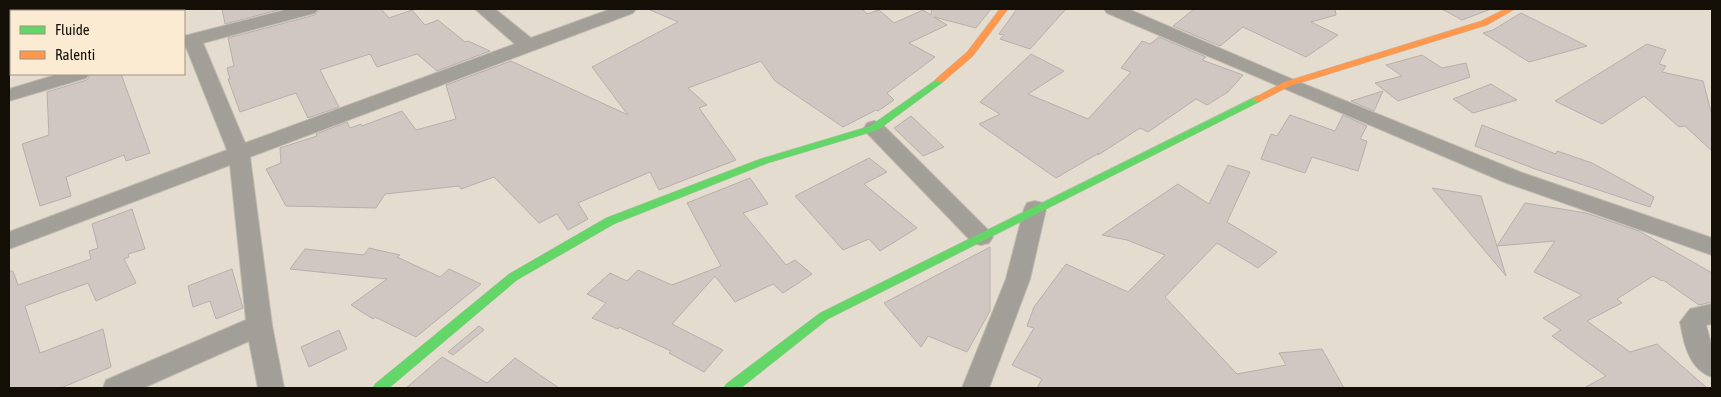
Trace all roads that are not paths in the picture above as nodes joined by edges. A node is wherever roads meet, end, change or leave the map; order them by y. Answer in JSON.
{"nodes":[{"id":1,"x":309,"y":9,"type":"edge"},
{"id":2,"x":484,"y":9,"type":"edge"},
{"id":3,"x":627,"y":9,"type":"edge"},
{"id":4,"x":1004,"y":9,"type":"edge"},
{"id":5,"x":1113,"y":9,"type":"edge"},
{"id":6,"x":1511,"y":9,"type":"edge"},
{"id":7,"x":188,"y":40,"type":"edge"},
{"id":8,"x":528,"y":45,"type":"junction"},
{"id":9,"x":76,"y":75,"type":"edge"},
{"id":10,"x":1287,"y":84,"type":"junction"},
{"id":11,"x":9,"y":95,"type":"edge"},
{"id":12,"x":874,"y":128,"type":"junction"},
{"id":13,"x":239,"y":153,"type":"junction"},
{"id":14,"x":1035,"y":209,"type":"junction"},
{"id":15,"x":981,"y":237,"type":"junction"},
{"id":16,"x":9,"y":241,"type":"edge"},
{"id":17,"x":1712,"y":247,"type":"edge"},
{"id":18,"x":1712,"y":314,"type":"edge"},
{"id":19,"x":259,"y":325,"type":"junction"},
{"id":20,"x":1712,"y":366,"type":"edge"},
{"id":21,"x":116,"y":388,"type":"edge"},
{"id":22,"x":271,"y":388,"type":"edge"},
{"id":23,"x":380,"y":388,"type":"edge"},
{"id":24,"x":731,"y":388,"type":"edge"},
{"id":25,"x":975,"y":388,"type":"edge"}],
"edges":[{"from":1,"to":7,"type":"street"},
{"from":2,"to":8,"type":"street"},
{"from":3,"to":8,"type":"street"},
{"from":4,"to":12,"type":"street"},
{"from":5,"to":10,"type":"street"},
{"from":6,"to":10,"type":"street"},
{"from":7,"to":13,"type":"street"},
{"from":8,"to":13,"type":"street"},
{"from":9,"to":11,"type":"street"},
{"from":10,"to":14,"type":"street"},
{"from":10,"to":17,"type":"street"},
{"from":12,"to":15,"type":"street"},
{"from":12,"to":23,"type":"street"},
{"from":13,"to":16,"type":"street"},
{"from":13,"to":19,"type":"street"},
{"from":14,"to":15,"type":"street"},
{"from":14,"to":25,"type":"street"},
{"from":15,"to":24,"type":"street"},
{"from":18,"to":20,"type":"street"},
{"from":19,"to":21,"type":"street"},
{"from":19,"to":22,"type":"street"}]}
